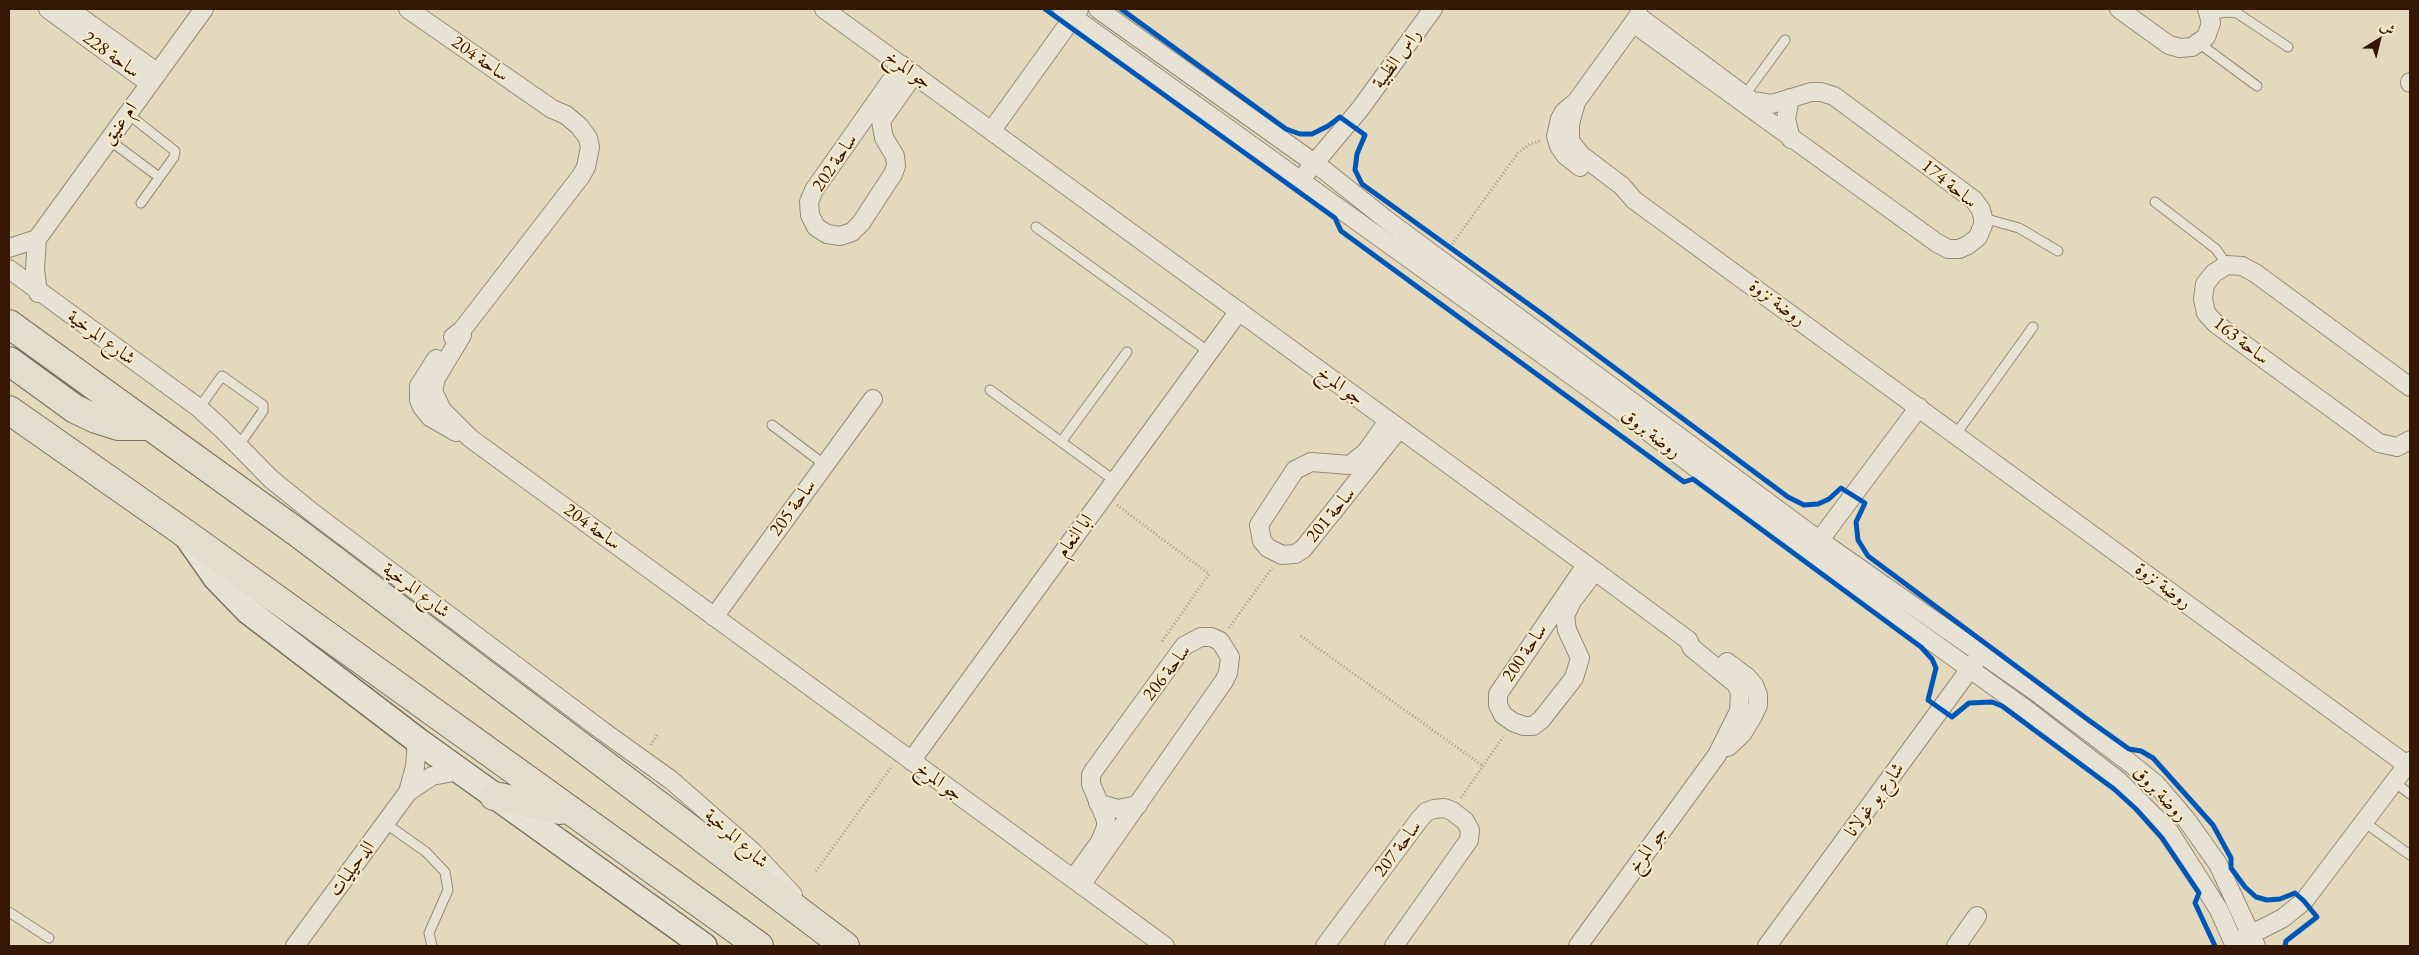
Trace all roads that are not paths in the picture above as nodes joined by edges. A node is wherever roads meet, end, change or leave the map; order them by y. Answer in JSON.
{"nodes":[{"id":1,"x":48,"y":9,"type":"edge"},
{"id":2,"x":68,"y":9,"type":"edge"},
{"id":3,"x":204,"y":9,"type":"edge"},
{"id":4,"x":408,"y":9,"type":"edge"},
{"id":5,"x":824,"y":9,"type":"edge"},
{"id":6,"x":1098,"y":9,"type":"edge"},
{"id":7,"x":1433,"y":9,"type":"edge"},
{"id":8,"x":2120,"y":9,"type":"edge"},
{"id":9,"x":1071,"y":11,"type":"edge"},
{"id":10,"x":2208,"y":12,"type":"edge"},
{"id":11,"x":1638,"y":16,"type":"edge"},
{"id":12,"x":1785,"y":40,"type":"dead end"},
{"id":13,"x":2200,"y":44,"type":"junction"},
{"id":14,"x":2288,"y":47,"type":"dead end"},
{"id":15,"x":908,"y":70,"type":"junction"},
{"id":16,"x":154,"y":78,"type":"junction"},
{"id":17,"x":2257,"y":86,"type":"dead end"},
{"id":18,"x":1744,"y":96,"type":"junction"},
{"id":19,"x":1790,"y":98,"type":"junction"},
{"id":20,"x":1576,"y":102,"type":"junction"},
{"id":21,"x":128,"y":114,"type":"junction"},
{"id":22,"x":992,"y":130,"type":"junction"},
{"id":23,"x":884,"y":138,"type":"junction"},
{"id":24,"x":851,"y":139,"type":"junction"},
{"id":25,"x":1791,"y":139,"type":"junction"},
{"id":26,"x":109,"y":140,"type":"junction"},
{"id":27,"x":1319,"y":166,"type":"junction"},
{"id":28,"x":159,"y":177,"type":"junction"},
{"id":29,"x":1306,"y":185,"type":"junction"},
{"id":30,"x":1634,"y":200,"type":"junction"},
{"id":31,"x":2155,"y":202,"type":"dead end"},
{"id":32,"x":141,"y":203,"type":"dead end"},
{"id":33,"x":1983,"y":218,"type":"junction"},
{"id":34,"x":1036,"y":227,"type":"dead end"},
{"id":35,"x":37,"y":239,"type":"junction"},
{"id":36,"x":9,"y":248,"type":"edge"},
{"id":37,"x":2058,"y":251,"type":"dead end"},
{"id":38,"x":2227,"y":265,"type":"junction"},
{"id":39,"x":9,"y":270,"type":"edge"},
{"id":40,"x":38,"y":293,"type":"junction"},
{"id":41,"x":1239,"y":311,"type":"junction"},
{"id":42,"x":9,"y":324,"type":"edge"},
{"id":43,"x":2033,"y":327,"type":"dead end"},
{"id":44,"x":1127,"y":352,"type":"dead end"},
{"id":45,"x":1209,"y":352,"type":"junction"},
{"id":46,"x":9,"y":361,"type":"edge"},
{"id":47,"x":2410,"y":387,"type":"edge"},
{"id":48,"x":990,"y":390,"type":"dead end"},
{"id":49,"x":873,"y":399,"type":"dead end"},
{"id":50,"x":1919,"y":407,"type":"junction"},
{"id":51,"x":199,"y":408,"type":"junction"},
{"id":52,"x":9,"y":410,"type":"edge"},
{"id":53,"x":772,"y":425,"type":"dead end"},
{"id":54,"x":1394,"y":425,"type":"junction"},
{"id":55,"x":148,"y":426,"type":"junction"},
{"id":56,"x":1956,"y":434,"type":"junction"},
{"id":57,"x":2410,"y":440,"type":"edge"},
{"id":58,"x":1061,"y":442,"type":"junction"},
{"id":59,"x":239,"y":445,"type":"junction"},
{"id":60,"x":824,"y":465,"type":"junction"},
{"id":61,"x":1332,"y":465,"type":"junction"},
{"id":62,"x":1115,"y":481,"type":"junction"},
{"id":63,"x":1343,"y":500,"type":"junction"},
{"id":64,"x":186,"y":534,"type":"junction"},
{"id":65,"x":1814,"y":547,"type":"junction"},
{"id":66,"x":1590,"y":568,"type":"junction"},
{"id":67,"x":714,"y":617,"type":"junction"},
{"id":68,"x":1535,"y":637,"type":"junction"},
{"id":69,"x":1571,"y":638,"type":"junction"},
{"id":70,"x":1982,"y":654,"type":"junction"},
{"id":71,"x":1970,"y":670,"type":"junction"},
{"id":72,"x":417,"y":740,"type":"junction"},
{"id":73,"x":906,"y":757,"type":"junction"},
{"id":74,"x":2409,"y":763,"type":"edge"},
{"id":75,"x":459,"y":771,"type":"junction"},
{"id":76,"x":2394,"y":782,"type":"junction"},
{"id":77,"x":408,"y":792,"type":"junction"},
{"id":78,"x":2410,"y":794,"type":"edge"},
{"id":79,"x":494,"y":796,"type":"junction"},
{"id":80,"x":1098,"y":803,"type":"junction"},
{"id":81,"x":1138,"y":805,"type":"junction"},
{"id":82,"x":569,"y":812,"type":"junction"},
{"id":83,"x":2364,"y":822,"type":"junction"},
{"id":84,"x":385,"y":823,"type":"junction"},
{"id":85,"x":2410,"y":855,"type":"edge"},
{"id":86,"x":1077,"y":882,"type":"junction"},
{"id":87,"x":9,"y":912,"type":"edge"},
{"id":88,"x":1977,"y":916,"type":"dead end"},
{"id":89,"x":814,"y":924,"type":"junction"},
{"id":90,"x":49,"y":938,"type":"dead end"},
{"id":91,"x":2254,"y":941,"type":"edge"},
{"id":92,"x":2234,"y":944,"type":"edge"},
{"id":93,"x":295,"y":946,"type":"edge"},
{"id":94,"x":432,"y":946,"type":"edge"},
{"id":95,"x":704,"y":946,"type":"edge"},
{"id":96,"x":759,"y":946,"type":"edge"},
{"id":97,"x":846,"y":946,"type":"edge"},
{"id":98,"x":1165,"y":946,"type":"edge"},
{"id":99,"x":1325,"y":946,"type":"edge"},
{"id":100,"x":1394,"y":946,"type":"edge"},
{"id":101,"x":1578,"y":946,"type":"edge"},
{"id":102,"x":1767,"y":946,"type":"edge"},
{"id":103,"x":1956,"y":946,"type":"edge"}],
"edges":[{"from":1,"to":16,"type":"street","name":"ساحة 228"},
{"from":2,"to":16,"type":"street","name":"ساحة 228"},
{"from":3,"to":16,"type":"street","name":"ام عنيق"},
{"from":4,"to":67,"type":"street","name":"ساحة 204"},
{"from":5,"to":15,"type":"street","name":"جو المرخ"},
{"from":6,"to":27,"type":"street","name":"روضة بروق"},
{"from":7,"to":27,"type":"street","name":"راس الظبية"},
{"from":8,"to":13,"type":"street"},
{"from":9,"to":22,"type":"street"},
{"from":9,"to":29,"type":"street","name":"روضة بروق"},
{"from":10,"to":13,"type":"street"},
{"from":10,"to":14,"type":"lane"},
{"from":11,"to":18,"type":"street","name":"ساحة 174"},
{"from":11,"to":20,"type":"street","name":"روضة نزوة"},
{"from":11,"to":25,"type":"street","name":"ساحة 174"},
{"from":12,"to":18,"type":"lane"},
{"from":13,"to":17,"type":"lane"},
{"from":15,"to":22,"type":"street","name":"جو المرخ"},
{"from":15,"to":23,"type":"street","name":"ساحة 202"},
{"from":15,"to":24,"type":"street","name":"ساحة 202"},
{"from":16,"to":21,"type":"street","name":"ام عنيق"},
{"from":18,"to":19,"type":"street","name":"ساحة 174"},
{"from":19,"to":25,"type":"street"},
{"from":19,"to":33,"type":"street","name":"ساحة 174"},
{"from":20,"to":30,"type":"street","name":"روضة نزوة"},
{"from":20,"to":30,"type":"street","name":"روضة نزوة"},
{"from":21,"to":26,"type":"street","name":"ام عنيق"},
{"from":21,"to":28,"type":"lane"},
{"from":22,"to":41,"type":"street","name":"جو المرخ"},
{"from":23,"to":24,"type":"street"},
{"from":23,"to":24,"type":"street","name":"ساحة 202"},
{"from":25,"to":33,"type":"street","name":"ساحة 174"},
{"from":26,"to":28,"type":"lane"},
{"from":26,"to":35,"type":"street","name":"ام عنيق"},
{"from":27,"to":29,"type":"street","name":"راس الظبية"},
{"from":27,"to":65,"type":"street","name":"روضة بروق"},
{"from":28,"to":32,"type":"lane"},
{"from":29,"to":65,"type":"street","name":"روضة بروق"},
{"from":30,"to":50,"type":"street","name":"روضة نزوة"},
{"from":31,"to":38,"type":"lane"},
{"from":33,"to":37,"type":"lane"},
{"from":34,"to":45,"type":"lane"},
{"from":35,"to":36,"type":"street"},
{"from":35,"to":40,"type":"street"},
{"from":38,"to":47,"type":"street"},
{"from":38,"to":57,"type":"street","name":"ساحة 163"},
{"from":39,"to":40,"type":"street","name":"شارع المرخية"},
{"from":40,"to":51,"type":"street","name":"شارع المرخية"},
{"from":41,"to":45,"type":"street","name":"ابا النعام"},
{"from":41,"to":54,"type":"street","name":"جو المرخ"},
{"from":42,"to":55,"type":"highway","name":"شارع المرخية"},
{"from":43,"to":56,"type":"lane"},
{"from":44,"to":58,"type":"lane"},
{"from":45,"to":62,"type":"street","name":"ابا النعام"},
{"from":46,"to":55,"type":"highway"},
{"from":48,"to":58,"type":"lane"},
{"from":49,"to":60,"type":"street","name":"ساحة 205"},
{"from":50,"to":56,"type":"street","name":"روضة نزوة"},
{"from":50,"to":65,"type":"street"},
{"from":51,"to":59,"type":"street","name":"شارع المرخية"},
{"from":51,"to":59,"type":"lane"},
{"from":52,"to":64,"type":"highway"},
{"from":53,"to":60,"type":"lane"},
{"from":54,"to":61,"type":"street","name":"ساحة 201"},
{"from":54,"to":63,"type":"street","name":"ساحة 201"},
{"from":54,"to":66,"type":"street","name":"جو المرخ"},
{"from":55,"to":89,"type":"highway","name":"شارع المرخية"},
{"from":56,"to":74,"type":"street","name":"روضة نزوة"},
{"from":58,"to":62,"type":"lane"},
{"from":59,"to":89,"type":"street","name":"شارع المرخية"},
{"from":60,"to":67,"type":"street","name":"ساحة 205"},
{"from":61,"to":63,"type":"street"},
{"from":61,"to":63,"type":"street","name":"ساحة 201"},
{"from":62,"to":73,"type":"street","name":"ابا النعام"},
{"from":64,"to":72,"type":"main road"},
{"from":64,"to":82,"type":"highway"},
{"from":65,"to":70,"type":"street","name":"روضة بروق"},
{"from":65,"to":71,"type":"street","name":"روضة بروق"},
{"from":66,"to":68,"type":"street","name":"ساحة 200"},
{"from":66,"to":69,"type":"street","name":"ساحة 200"},
{"from":66,"to":101,"type":"street","name":"جو المرخ"},
{"from":67,"to":73,"type":"street","name":"جو المرخ"},
{"from":68,"to":69,"type":"street"},
{"from":68,"to":69,"type":"street","name":"ساحة 200"},
{"from":70,"to":71,"type":"street","name":"شارع بو غولانا"},
{"from":70,"to":91,"type":"street","name":"روضة بروق"},
{"from":71,"to":92,"type":"street","name":"روضة بروق"},
{"from":71,"to":102,"type":"street","name":"شارع بو غولانا"},
{"from":72,"to":75,"type":"main road"},
{"from":72,"to":77,"type":"street","name":"الدحيليات"},
{"from":73,"to":86,"type":"street","name":"جو المرخ"},
{"from":74,"to":76,"type":"street","name":"روضة نزوة"},
{"from":75,"to":77,"type":"street","name":"الدحيليات"},
{"from":75,"to":79,"type":"main road"},
{"from":76,"to":78,"type":"lane"},
{"from":76,"to":83,"type":"street","name":"روضة نزوة"},
{"from":77,"to":84,"type":"street","name":"الدحيليات"},
{"from":79,"to":82,"type":"highway"},
{"from":79,"to":95,"type":"main road"},
{"from":80,"to":81,"type":"street"},
{"from":80,"to":81,"type":"street","name":"ساحة 206"},
{"from":80,"to":86,"type":"street","name":"ساحة 206"},
{"from":81,"to":86,"type":"street","name":"ساحة 206"},
{"from":82,"to":96,"type":"highway"},
{"from":83,"to":85,"type":"lane"},
{"from":83,"to":91,"type":"street","name":"روضة نزوة"},
{"from":84,"to":93,"type":"street","name":"الدحيليات"},
{"from":84,"to":94,"type":"lane"},
{"from":86,"to":98,"type":"street","name":"جو المرخ"},
{"from":87,"to":90,"type":"lane"},
{"from":88,"to":103,"type":"street"},
{"from":89,"to":97,"type":"highway","name":"شارع المرخية"},
{"from":91,"to":92,"type":"street","name":"روضة نزوة"},
{"from":99,"to":100,"type":"street","name":"ساحة 207"}]}
